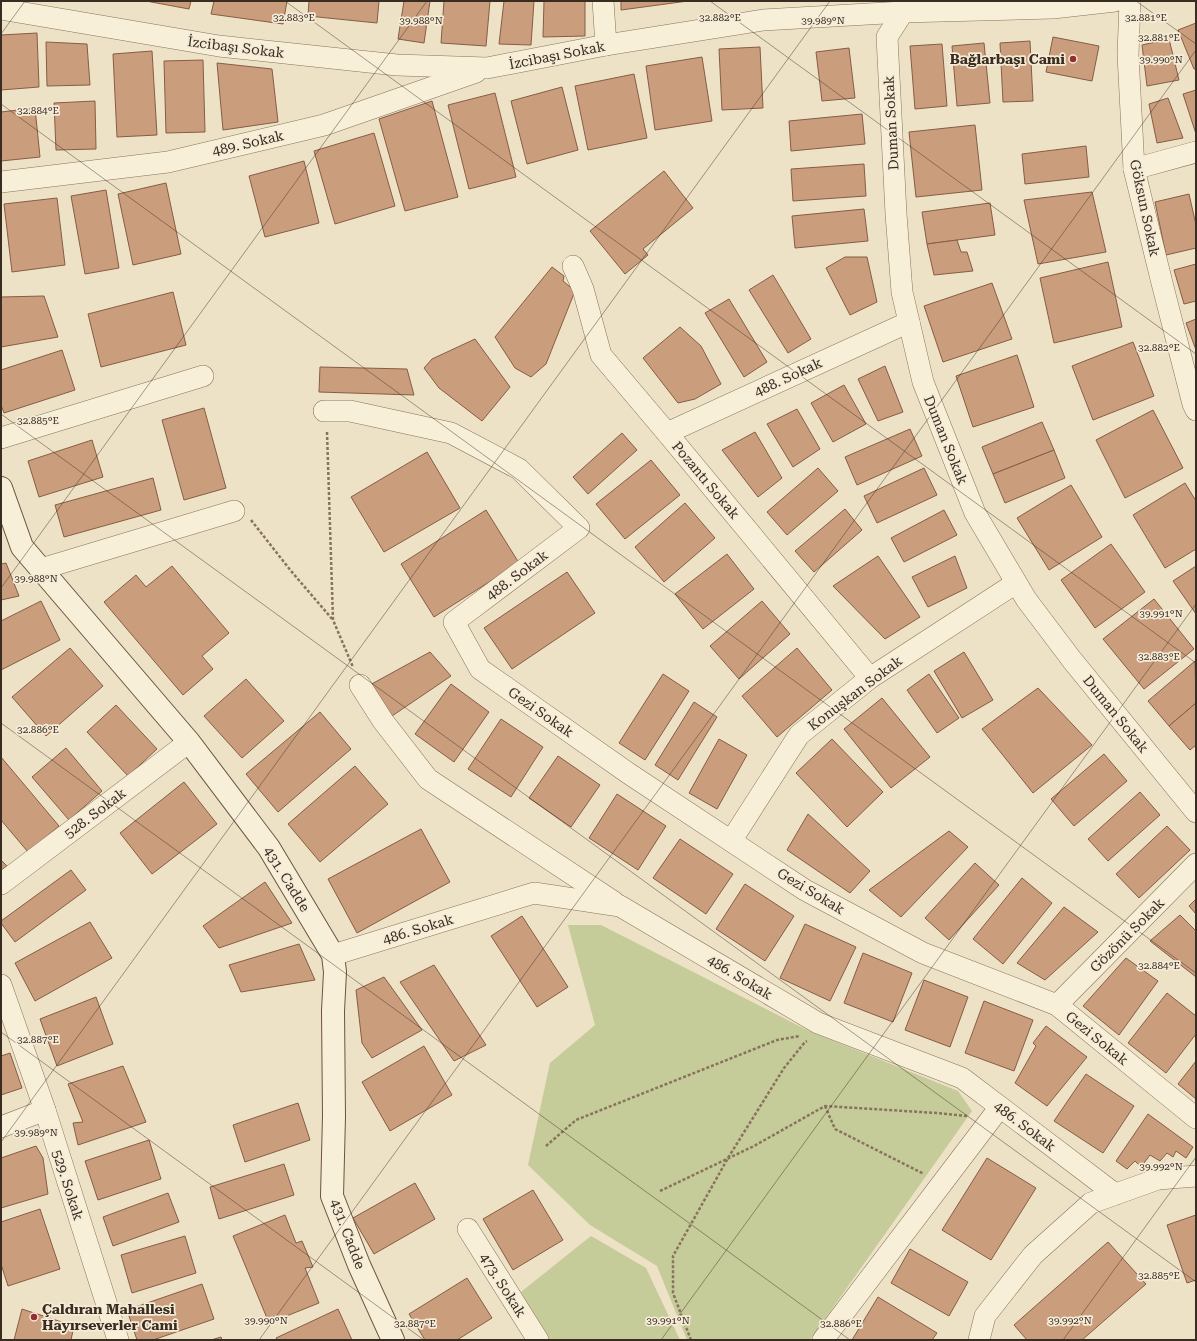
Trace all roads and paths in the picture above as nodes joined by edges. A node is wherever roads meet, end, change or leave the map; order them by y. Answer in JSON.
{"nodes":[{"id":1,"x":603,"y":1,"type":"edge"},
{"id":2,"x":1115,"y":1,"type":"edge"},
{"id":3,"x":1130,"y":1,"type":"edge"},
{"id":4,"x":904,"y":6,"type":"edge"},
{"id":5,"x":1,"y":9,"type":"edge"},
{"id":6,"x":606,"y":45,"type":"junction"},
{"id":7,"x":487,"y":68,"type":"junction"},
{"id":8,"x":1196,"y":152,"type":"edge"},
{"id":9,"x":1134,"y":169,"type":"junction"},
{"id":10,"x":1,"y":182,"type":"edge"},
{"id":11,"x":573,"y":266,"type":"dead end"},
{"id":12,"x":909,"y":322,"type":"junction"},
{"id":13,"x":203,"y":376,"type":"dead end"},
{"id":14,"x":1196,"y":410,"type":"edge"},
{"id":15,"x":324,"y":411,"type":"joint"},
{"id":16,"x":667,"y":433,"type":"junction"},
{"id":17,"x":1,"y":438,"type":"edge"},
{"id":18,"x":1,"y":488,"type":"edge"},
{"id":19,"x":234,"y":511,"type":"joint"},
{"id":20,"x":41,"y":569,"type":"junction"},
{"id":21,"x":1016,"y":583,"type":"junction"},
{"id":22,"x":333,"y":620,"type":"junction"},
{"id":23,"x":454,"y":622,"type":"joint"},
{"id":24,"x":870,"y":678,"type":"junction"},
{"id":25,"x":360,"y":685,"type":"joint"},
{"id":26,"x":189,"y":742,"type":"junction"},
{"id":27,"x":1196,"y":812,"type":"edge"},
{"id":28,"x":731,"y":841,"type":"junction"},
{"id":29,"x":1196,"y":864,"type":"edge"},
{"id":30,"x":1,"y":884,"type":"edge"},
{"id":31,"x":620,"y":906,"type":"junction"},
{"id":32,"x":333,"y":955,"type":"junction"},
{"id":33,"x":1,"y":985,"type":"edge"},
{"id":34,"x":1057,"y":1005,"type":"junction"},
{"id":35,"x":836,"y":1030,"type":"junction"},
{"id":36,"x":825,"y":1106,"type":"junction"},
{"id":37,"x":44,"y":1110,"type":"junction"},
{"id":38,"x":996,"y":1113,"type":"junction"},
{"id":39,"x":1196,"y":1118,"type":"edge"},
{"id":40,"x":1,"y":1127,"type":"edge"},
{"id":41,"x":546,"y":1146,"type":"dead end"},
{"id":42,"x":728,"y":1158,"type":"junction"},
{"id":43,"x":1196,"y":1176,"type":"edge"},
{"id":44,"x":942,"y":1183,"type":"junction"},
{"id":45,"x":660,"y":1191,"type":"dead end"},
{"id":46,"x":1115,"y":1194,"type":"junction"},
{"id":47,"x":468,"y":1229,"type":"dead end"},
{"id":48,"x":118,"y":1340,"type":"edge"},
{"id":49,"x":393,"y":1340,"type":"edge"},
{"id":50,"x":538,"y":1340,"type":"edge"},
{"id":51,"x":691,"y":1340,"type":"edge"},
{"id":52,"x":823,"y":1340,"type":"edge"},
{"id":53,"x":979,"y":1340,"type":"edge"}],
"edges":[{"from":1,"to":6,"type":"street"},
{"from":2,"to":4,"type":"street","name":"İzcibaşı Sokak"},
{"from":3,"to":9,"type":"street","name":"Göksun Sokak"},
{"from":4,"to":6,"type":"street","name":"İzcibaşı Sokak"},
{"from":4,"to":12,"type":"street","name":"Duman Sokak"},
{"from":5,"to":7,"type":"street","name":"İzcibaşı Sokak"},
{"from":6,"to":7,"type":"street","name":"İzcibaşı Sokak"},
{"from":7,"to":10,"type":"street","name":"489. Sokak"},
{"from":8,"to":9,"type":"street"},
{"from":9,"to":14,"type":"street","name":"Göksun Sokak"},
{"from":11,"to":16,"type":"street","name":"Pozantı Sokak"},
{"from":12,"to":16,"type":"street","name":"488. Sokak"},
{"from":12,"to":21,"type":"street","name":"Duman Sokak"},
{"from":13,"to":17,"type":"street"},
{"from":15,"to":22,"type":"path"},
{"from":15,"to":23,"type":"street","name":"488. Sokak"},
{"from":16,"to":24,"type":"street","name":"Pozantı Sokak"},
{"from":18,"to":20,"type":"street","name":"431. Cadde"},
{"from":19,"to":20,"type":"street"},
{"from":19,"to":22,"type":"path"},
{"from":20,"to":26,"type":"street","name":"431. Cadde"},
{"from":21,"to":24,"type":"street","name":"Konuşkan Sokak"},
{"from":21,"to":27,"type":"street","name":"Duman Sokak"},
{"from":22,"to":25,"type":"path"},
{"from":23,"to":28,"type":"street","name":"Gezi Sokak"},
{"from":24,"to":28,"type":"street","name":"Konuşkan Sokak"},
{"from":25,"to":31,"type":"street"},
{"from":26,"to":30,"type":"street","name":"528. Sokak"},
{"from":26,"to":32,"type":"street","name":"431. Cadde"},
{"from":28,"to":34,"type":"street","name":"Gezi Sokak"},
{"from":29,"to":34,"type":"street","name":"Gözönü Sokak"},
{"from":31,"to":32,"type":"street","name":"486. Sokak"},
{"from":31,"to":35,"type":"street","name":"486. Sokak"},
{"from":32,"to":49,"type":"street","name":"431. Cadde"},
{"from":33,"to":37,"type":"street","name":"529. Sokak"},
{"from":34,"to":39,"type":"street","name":"Gezi Sokak"},
{"from":35,"to":38,"type":"street","name":"486. Sokak"},
{"from":35,"to":41,"type":"path"},
{"from":35,"to":42,"type":"path"},
{"from":36,"to":38,"type":"path"},
{"from":36,"to":42,"type":"path"},
{"from":36,"to":44,"type":"path"},
{"from":37,"to":40,"type":"street"},
{"from":37,"to":48,"type":"street","name":"529. Sokak"},
{"from":38,"to":44,"type":"street"},
{"from":38,"to":46,"type":"street","name":"486. Sokak"},
{"from":42,"to":45,"type":"path"},
{"from":42,"to":51,"type":"path"},
{"from":43,"to":46,"type":"street"},
{"from":44,"to":52,"type":"street"},
{"from":46,"to":53,"type":"street"},
{"from":47,"to":50,"type":"street","name":"473. Sokak"}]}
